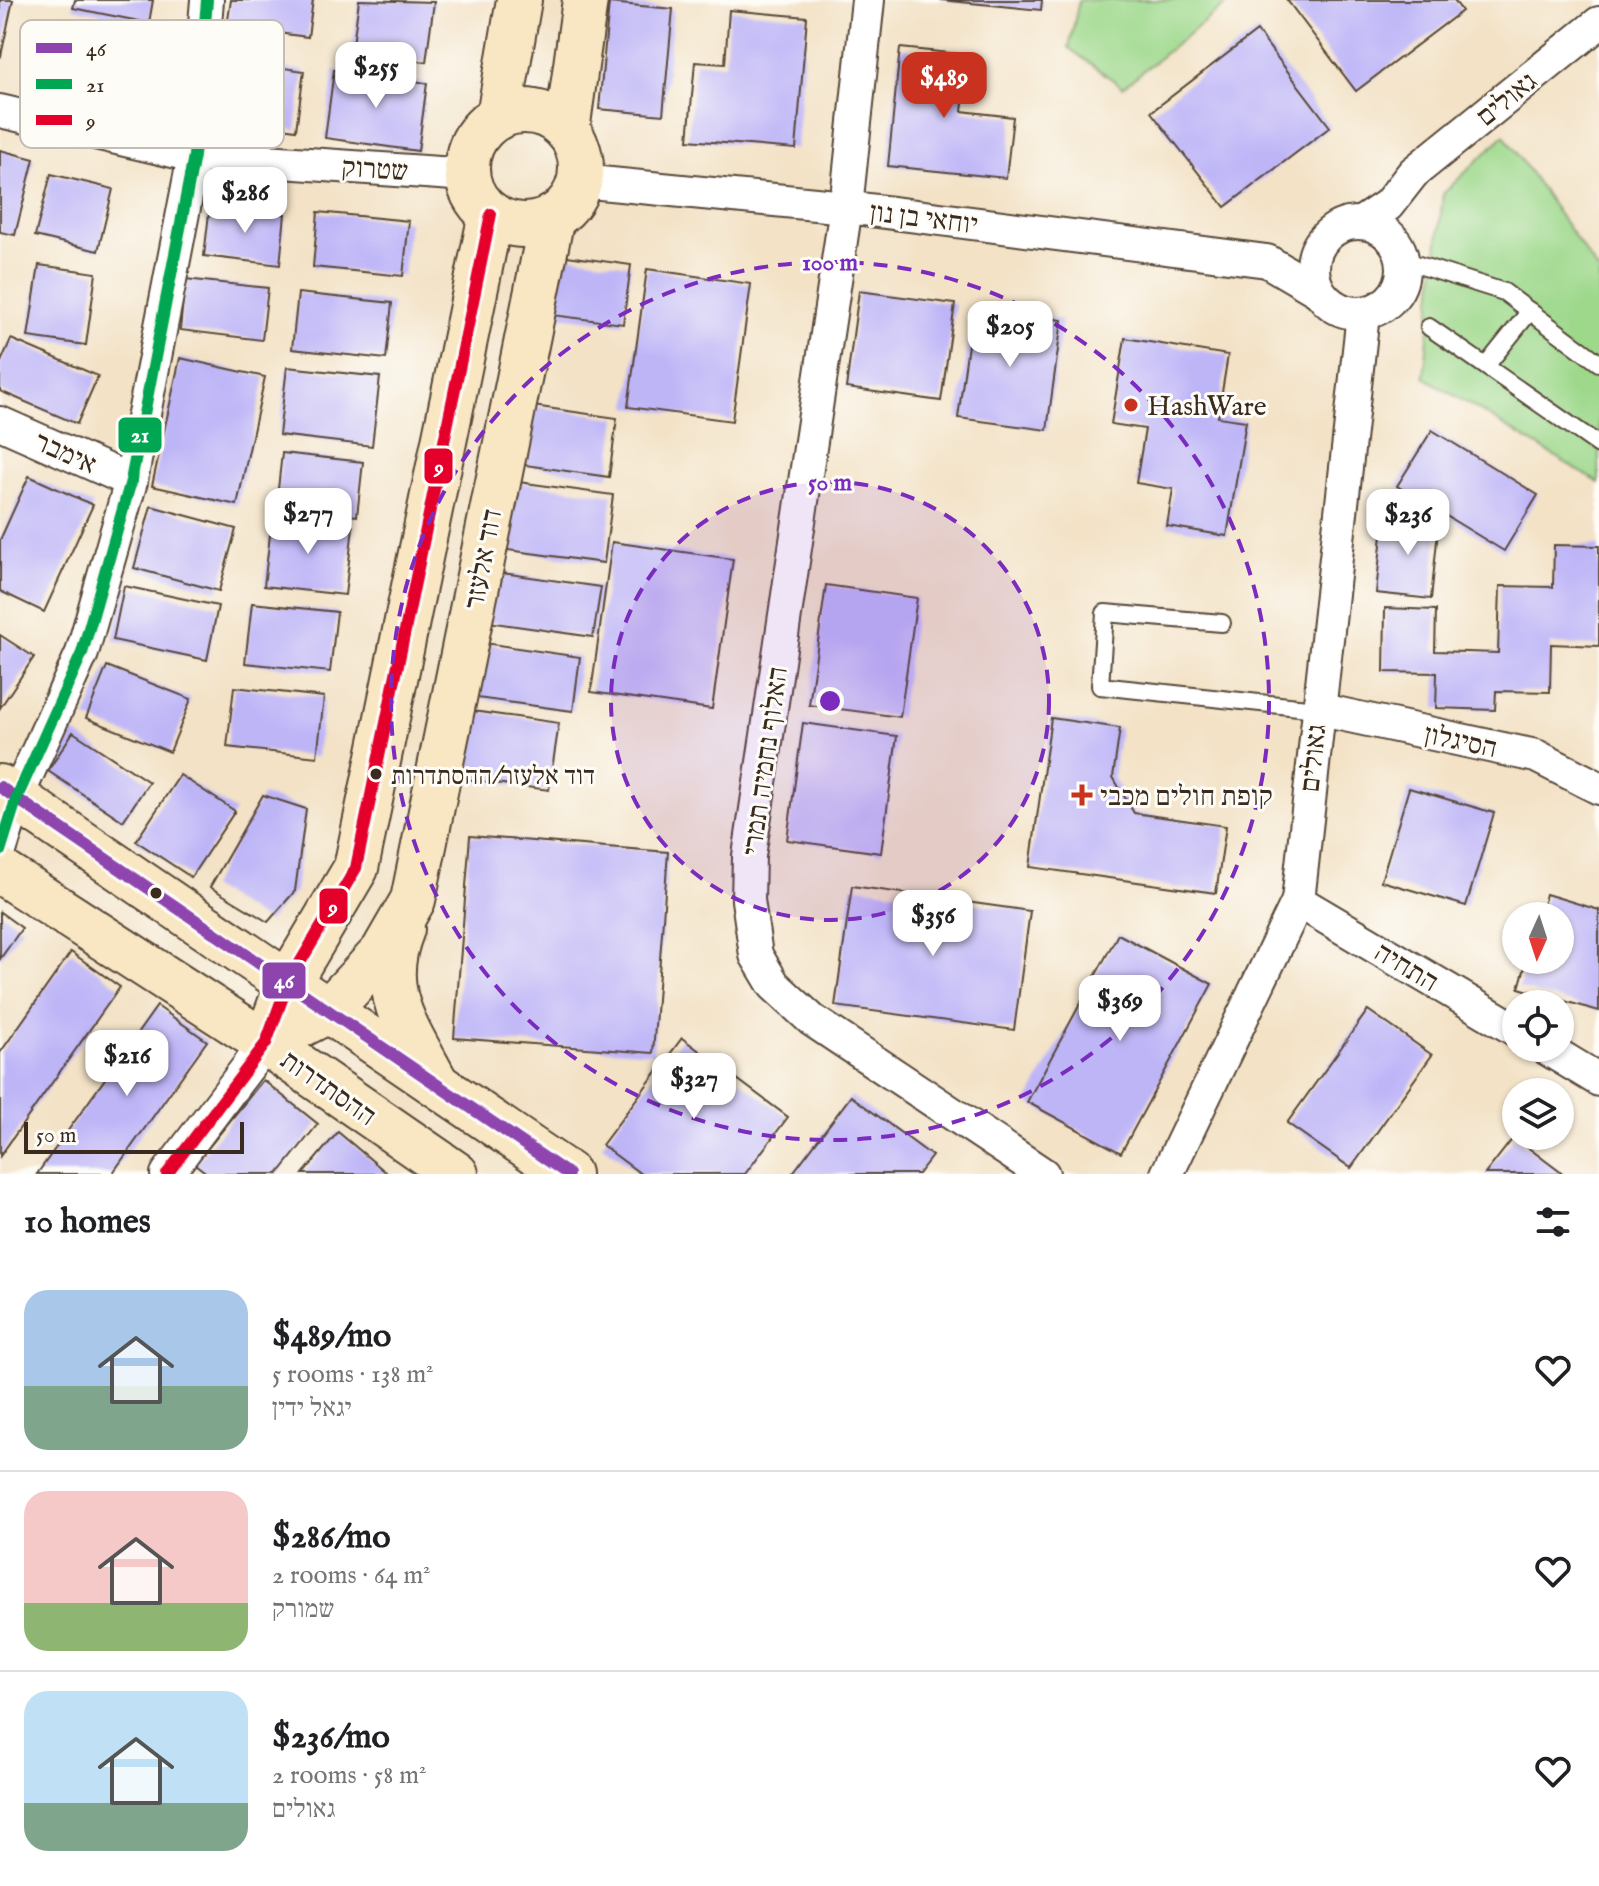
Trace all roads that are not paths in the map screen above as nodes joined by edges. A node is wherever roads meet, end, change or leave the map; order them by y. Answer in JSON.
{"nodes":[{"id":1,"x":207,"y":0,"type":"edge"},
{"id":2,"x":519,"y":0,"type":"edge"},
{"id":3,"x":585,"y":0,"type":"edge"},
{"id":4,"x":868,"y":0,"type":"edge"},
{"id":5,"x":205,"y":20,"type":"edge"},
{"id":6,"x":1599,"y":23,"type":"edge"},
{"id":7,"x":0,"y":111,"type":"edge"},
{"id":8,"x":20,"y":116,"type":"edge"},
{"id":9,"x":499,"y":116,"type":"junction"},
{"id":10,"x":567,"y":131,"type":"junction"},
{"id":11,"x":160,"y":148,"type":"edge"},
{"id":12,"x":195,"y":148,"type":"edge"},
{"id":13,"x":194,"y":156,"type":"junction"},
{"id":14,"x":1413,"y":173,"type":"junction"},
{"id":15,"x":468,"y":175,"type":"junction"},
{"id":16,"x":580,"y":181,"type":"junction"},
{"id":17,"x":846,"y":207,"type":"junction"},
{"id":18,"x":491,"y":214,"type":"junction"},
{"id":19,"x":552,"y":217,"type":"junction"},
{"id":20,"x":1361,"y":223,"type":"junction"},
{"id":21,"x":1318,"y":245,"type":"junction"},
{"id":22,"x":1400,"y":252,"type":"junction"},
{"id":23,"x":1267,"y":261,"type":"junction"},
{"id":24,"x":1318,"y":291,"type":"junction"},
{"id":25,"x":1530,"y":311,"type":"junction"},
{"id":26,"x":1363,"y":314,"type":"junction"},
{"id":27,"x":1429,"y":327,"type":"dead end"},
{"id":28,"x":1599,"y":363,"type":"edge"},
{"id":29,"x":1486,"y":366,"type":"junction"},
{"id":30,"x":0,"y":423,"type":"edge"},
{"id":31,"x":1599,"y":445,"type":"edge"},
{"id":32,"x":131,"y":481,"type":"junction"},
{"id":33,"x":1222,"y":623,"type":"dead end"},
{"id":34,"x":1317,"y":709,"type":"junction"},
{"id":35,"x":1599,"y":788,"type":"edge"},
{"id":36,"x":8,"y":792,"type":"edge"},
{"id":37,"x":0,"y":851,"type":"edge"},
{"id":38,"x":0,"y":871,"type":"edge"},
{"id":39,"x":413,"y":900,"type":"junction"},
{"id":40,"x":1298,"y":901,"type":"junction"},
{"id":41,"x":288,"y":983,"type":"junction"},
{"id":42,"x":328,"y":1011,"type":"junction"},
{"id":43,"x":1502,"y":1022,"type":"edge"},
{"id":44,"x":266,"y":1043,"type":"junction"},
{"id":45,"x":1569,"y":1062,"type":"edge"},
{"id":46,"x":1599,"y":1080,"type":"edge"},
{"id":47,"x":436,"y":1083,"type":"junction"},
{"id":48,"x":167,"y":1174,"type":"edge"},
{"id":49,"x":456,"y":1174,"type":"edge"},
{"id":50,"x":568,"y":1174,"type":"edge"},
{"id":51,"x":1043,"y":1174,"type":"edge"},
{"id":52,"x":1167,"y":1174,"type":"edge"}],
"edges":[{"from":1,"to":5,"type":"street"},
{"from":2,"to":9,"type":"street"},
{"from":3,"to":10,"type":"street"},
{"from":4,"to":17,"type":"street","name":"האלוף נחמיה תמרי"},
{"from":6,"to":14,"type":"street","name":"גאולים"},
{"from":7,"to":8,"type":"street","name":"שטרוק"},
{"from":9,"to":10,"type":"street"},
{"from":9,"to":15,"type":"street"},
{"from":10,"to":16,"type":"street"},
{"from":11,"to":13,"type":"street","name":"שטרוק"},
{"from":12,"to":13,"type":"street"},
{"from":13,"to":15,"type":"street","name":"שטרוק"},
{"from":13,"to":32,"type":"street"},
{"from":14,"to":20,"type":"street","name":"גאולים"},
{"from":14,"to":22,"type":"street"},
{"from":15,"to":18,"type":"street"},
{"from":16,"to":17,"type":"street","name":"יוחאי בן נון"},
{"from":16,"to":19,"type":"street","name":"דוד אלעזר"},
{"from":17,"to":23,"type":"street","name":"יוחאי בן נון"},
{"from":17,"to":51,"type":"street","name":"האלוף נחמיה תמרי"},
{"from":18,"to":19,"type":"street"},
{"from":18,"to":41,"type":"street"},
{"from":19,"to":39,"type":"street","name":"דוד אלעזר"},
{"from":20,"to":21,"type":"street"},
{"from":20,"to":22,"type":"street"},
{"from":21,"to":23,"type":"street","name":"יוחאי בן נון"},
{"from":21,"to":24,"type":"street"},
{"from":22,"to":25,"type":"lane"},
{"from":22,"to":26,"type":"street"},
{"from":23,"to":24,"type":"street","name":"יוחאי בן נון"},
{"from":24,"to":26,"type":"street"},
{"from":25,"to":28,"type":"lane"},
{"from":25,"to":29,"type":"lane"},
{"from":26,"to":34,"type":"street","name":"גאולים"},
{"from":27,"to":29,"type":"lane"},
{"from":29,"to":31,"type":"lane"},
{"from":30,"to":32,"type":"street","name":"אימבר"},
{"from":32,"to":36,"type":"street"},
{"from":33,"to":34,"type":"lane"},
{"from":34,"to":35,"type":"street","name":"הסיגלון"},
{"from":34,"to":40,"type":"street","name":"גאולים"},
{"from":36,"to":37,"type":"street"},
{"from":36,"to":41,"type":"street"},
{"from":38,"to":44,"type":"street","name":"ההסתדרות"},
{"from":39,"to":42,"type":"street","name":"דוד אלעזר"},
{"from":39,"to":47,"type":"street","name":"דוד אלעזר"},
{"from":40,"to":43,"type":"street","name":"התחיה"},
{"from":40,"to":52,"type":"street","name":"גאולים"},
{"from":41,"to":42,"type":"street"},
{"from":41,"to":44,"type":"street"},
{"from":42,"to":44,"type":"street","name":"דוד אלעזר"},
{"from":42,"to":47,"type":"street"},
{"from":44,"to":48,"type":"street"},
{"from":44,"to":49,"type":"street","name":"ההסתדרות"},
{"from":45,"to":46,"type":"street"},
{"from":47,"to":50,"type":"street"}]}
